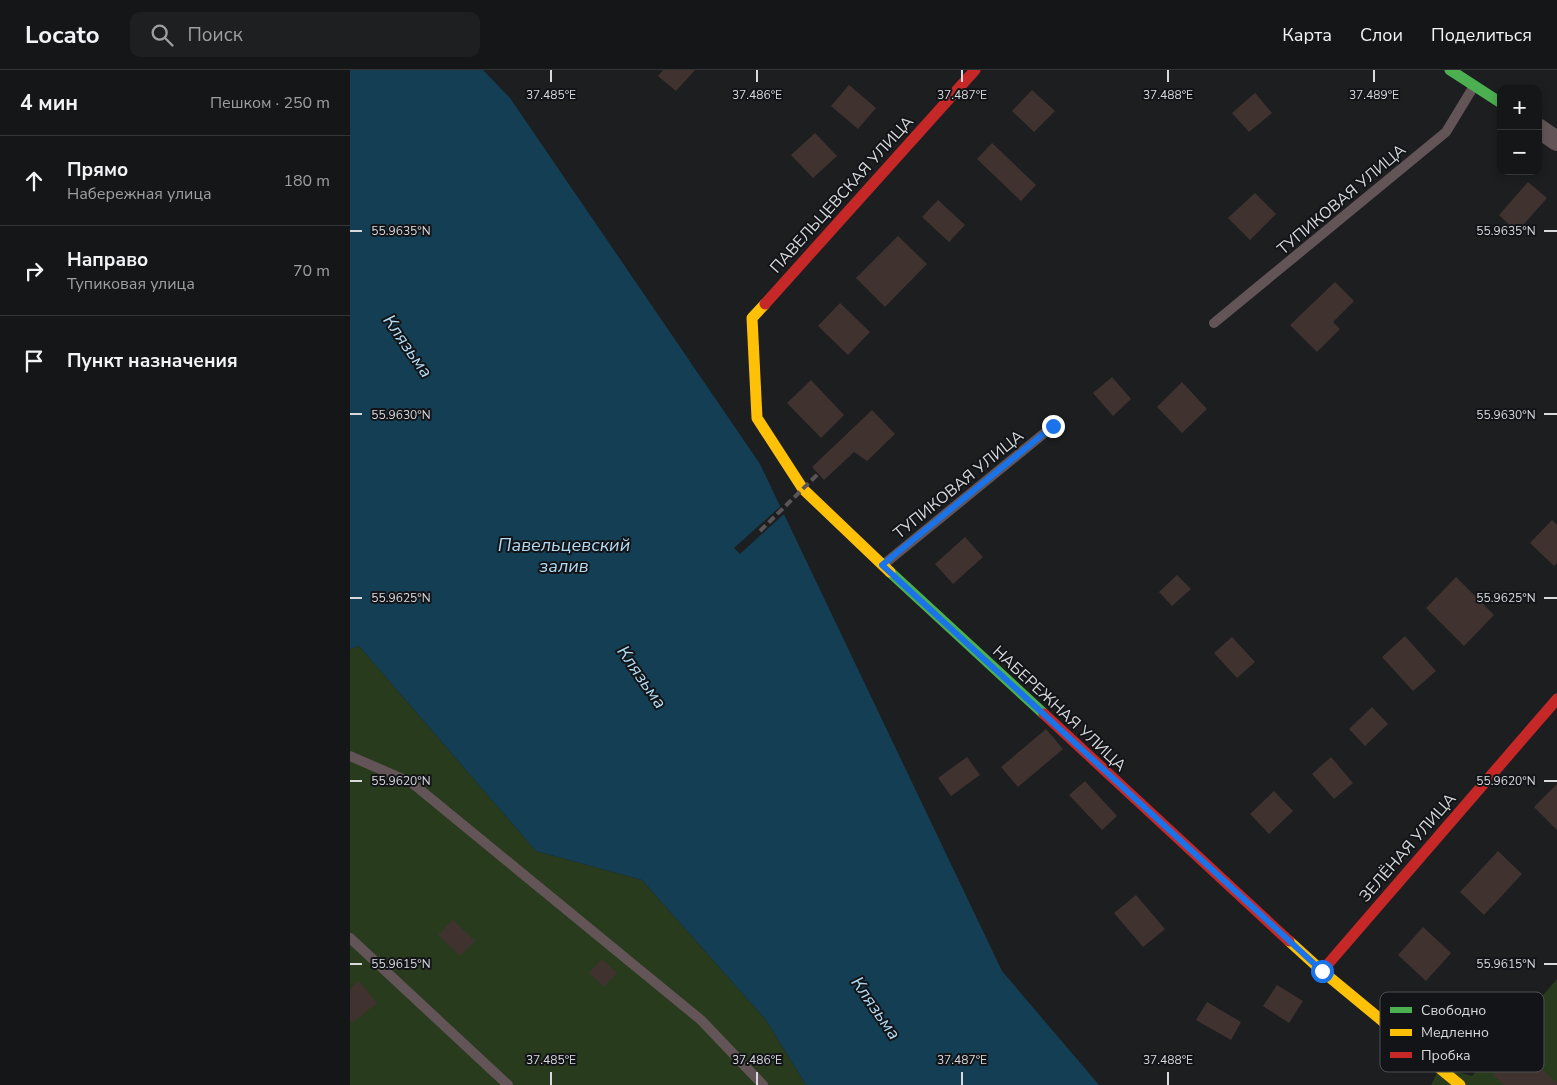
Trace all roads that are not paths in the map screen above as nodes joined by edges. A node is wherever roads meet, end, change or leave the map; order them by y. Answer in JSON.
{"nodes":[{"id":1,"x":975,"y":70,"type":"edge"},
{"id":2,"x":1450,"y":70,"type":"edge"},
{"id":3,"x":1474,"y":86,"type":"junction"},
{"id":4,"x":1497,"y":100,"type":"edge"},
{"id":5,"x":1541,"y":130,"type":"edge"},
{"id":6,"x":1557,"y":141,"type":"edge"},
{"id":7,"x":752,"y":318,"type":"joint"},
{"id":8,"x":1214,"y":323,"type":"dead end"},
{"id":9,"x":1053,"y":426,"type":"dead end"},
{"id":10,"x":882,"y":565,"type":"junction"},
{"id":11,"x":1557,"y":699,"type":"edge"},
{"id":12,"x":350,"y":756,"type":"edge"},
{"id":13,"x":350,"y":938,"type":"edge"},
{"id":14,"x":1322,"y":971,"type":"junction"},
{"id":15,"x":1380,"y":1018,"type":"edge"},
{"id":16,"x":1446,"y":1072,"type":"edge"},
{"id":17,"x":508,"y":1085,"type":"edge"},
{"id":18,"x":763,"y":1085,"type":"edge"},
{"id":19,"x":1460,"y":1085,"type":"edge"}],
"edges":[{"from":1,"to":7,"type":"street","name":"ПАВЕЛЬЦЕВСКАЯ УЛИЦА"},
{"from":2,"to":3,"type":"street"},
{"from":3,"to":4,"type":"street"},
{"from":3,"to":8,"type":"lane","name":"ТУПИКОВАЯ УЛИЦА"},
{"from":5,"to":6,"type":"street"},
{"from":7,"to":10,"type":"street","name":"НАБЕРЕЖНАЯ УЛИЦА"},
{"from":9,"to":10,"type":"lane","name":"ТУПИКОВАЯ УЛИЦА"},
{"from":10,"to":14,"type":"street","name":"НАБЕРЕЖНАЯ УЛИЦА"},
{"from":11,"to":14,"type":"street","name":"ЗЕЛЁНАЯ УЛИЦА"},
{"from":12,"to":18,"type":"lane"},
{"from":13,"to":17,"type":"lane"},
{"from":14,"to":15,"type":"street","name":"НАБЕРЕЖНАЯ УЛИЦА"},
{"from":16,"to":19,"type":"street","name":"НАБЕРЕЖНАЯ УЛИЦА"}]}
